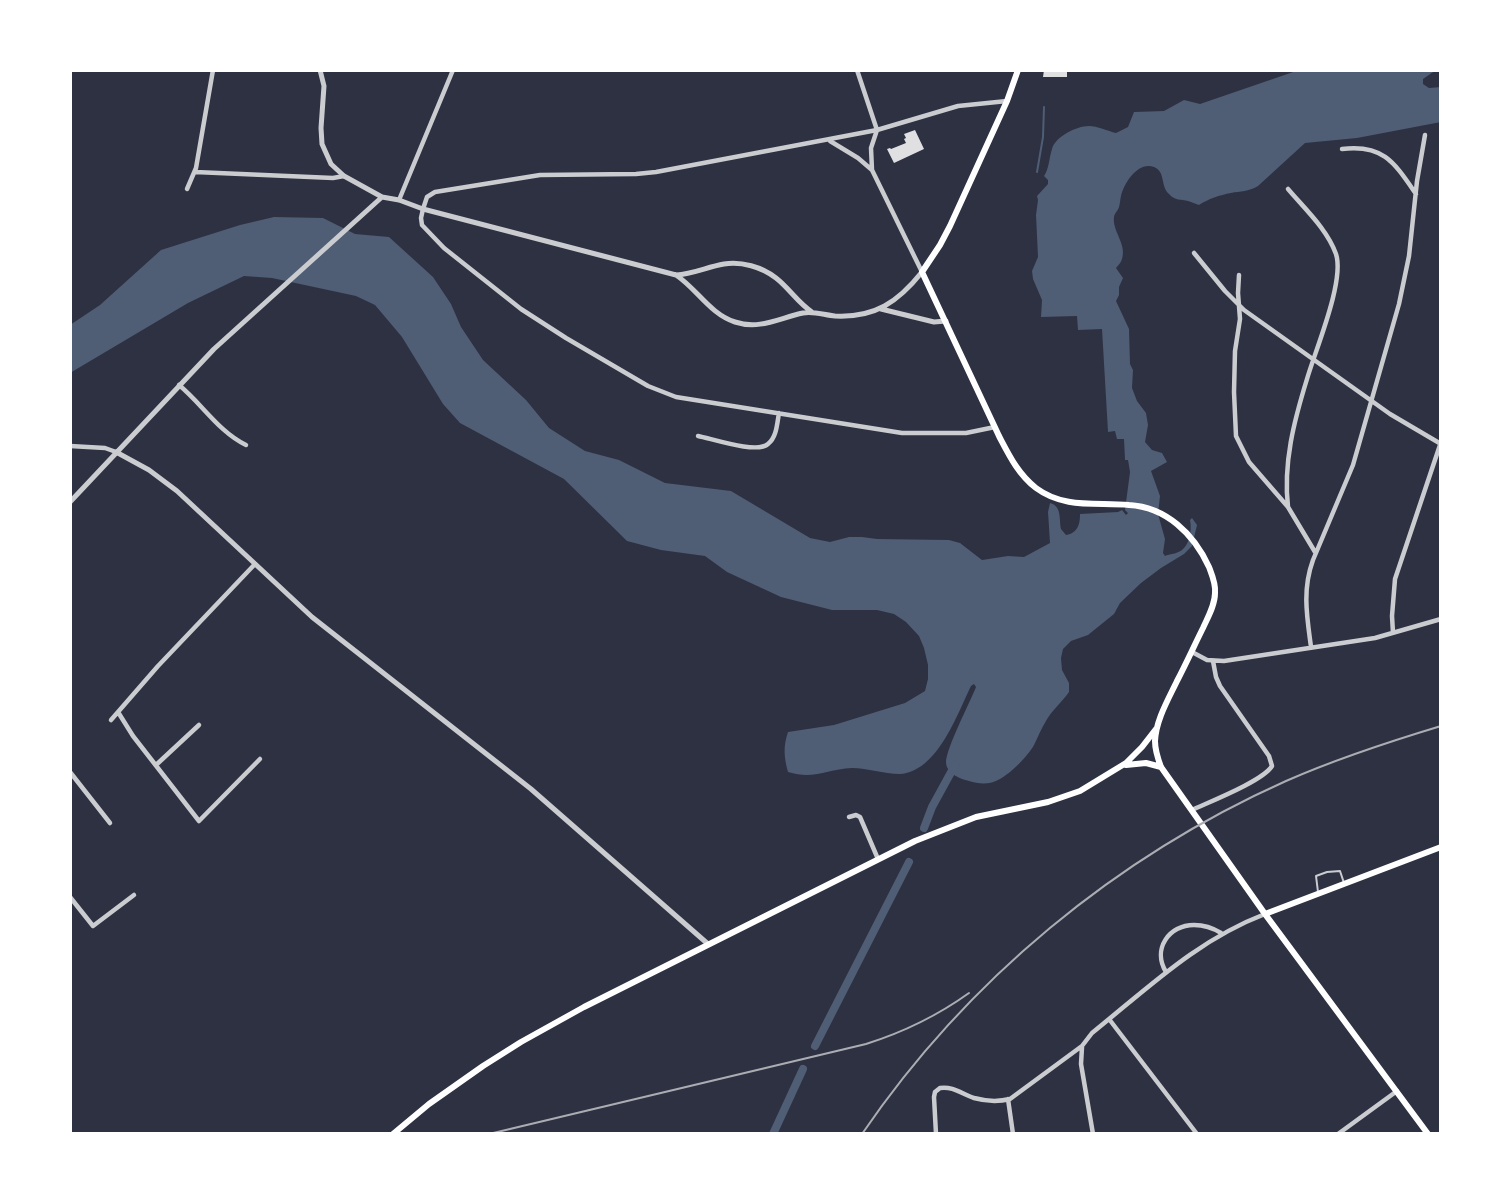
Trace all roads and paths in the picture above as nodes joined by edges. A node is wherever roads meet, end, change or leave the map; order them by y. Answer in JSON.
{"nodes":[{"id":1,"x":213,"y":70,"type":"edge"},
{"id":2,"x":320,"y":70,"type":"edge"},
{"id":3,"x":453,"y":70,"type":"edge"},
{"id":4,"x":857,"y":70,"type":"edge"},
{"id":5,"x":1018,"y":70,"type":"edge"},
{"id":6,"x":1007,"y":101,"type":"junction"},
{"id":7,"x":877,"y":130,"type":"junction"},
{"id":8,"x":1425,"y":135,"type":"dead end"},
{"id":9,"x":830,"y":140,"type":"junction"},
{"id":10,"x":1342,"y":149,"type":"dead end"},
{"id":11,"x":872,"y":170,"type":"junction"},
{"id":12,"x":195,"y":172,"type":"junction"},
{"id":13,"x":344,"y":176,"type":"junction"},
{"id":14,"x":187,"y":189,"type":"dead end"},
{"id":15,"x":1288,"y":190,"type":"dead end"},
{"id":16,"x":1416,"y":194,"type":"junction"},
{"id":17,"x":382,"y":197,"type":"junction"},
{"id":18,"x":399,"y":200,"type":"junction"},
{"id":19,"x":423,"y":209,"type":"junction"},
{"id":20,"x":1194,"y":253,"type":"dead end"},
{"id":21,"x":922,"y":272,"type":"junction"},
{"id":22,"x":676,"y":275,"type":"junction"},
{"id":23,"x":1239,"y":275,"type":"dead end"},
{"id":24,"x":1239,"y":306,"type":"junction"},
{"id":25,"x":881,"y":309,"type":"junction"},
{"id":26,"x":812,"y":312,"type":"junction"},
{"id":27,"x":946,"y":321,"type":"junction"},
{"id":28,"x":1313,"y":360,"type":"junction"},
{"id":29,"x":179,"y":385,"type":"junction"},
{"id":30,"x":1370,"y":400,"type":"junction"},
{"id":31,"x":779,"y":413,"type":"junction"},
{"id":32,"x":995,"y":427,"type":"junction"},
{"id":33,"x":698,"y":436,"type":"dead end"},
{"id":34,"x":1441,"y":443,"type":"edge"},
{"id":35,"x":246,"y":445,"type":"dead end"},
{"id":36,"x":70,"y":446,"type":"edge"},
{"id":37,"x":116,"y":452,"type":"junction"},
{"id":38,"x":70,"y":502,"type":"edge"},
{"id":39,"x":1288,"y":507,"type":"junction"},
{"id":40,"x":1316,"y":553,"type":"junction"},
{"id":41,"x":254,"y":564,"type":"junction"},
{"id":42,"x":1441,"y":619,"type":"edge"},
{"id":43,"x":1393,"y":633,"type":"junction"},
{"id":44,"x":1311,"y":647,"type":"junction"},
{"id":45,"x":1192,"y":652,"type":"junction"},
{"id":46,"x":1213,"y":661,"type":"junction"},
{"id":47,"x":118,"y":712,"type":"junction"},
{"id":48,"x":111,"y":720,"type":"dead end"},
{"id":49,"x":199,"y":725,"type":"dead end"},
{"id":50,"x":1158,"y":726,"type":"junction"},
{"id":51,"x":260,"y":759,"type":"dead end"},
{"id":52,"x":156,"y":765,"type":"junction"},
{"id":53,"x":1121,"y":767,"type":"junction"},
{"id":54,"x":1161,"y":767,"type":"junction"},
{"id":55,"x":70,"y":772,"type":"edge"},
{"id":56,"x":1192,"y":810,"type":"junction"},
{"id":57,"x":849,"y":817,"type":"dead end"},
{"id":58,"x":110,"y":823,"type":"dead end"},
{"id":59,"x":1441,"y":847,"type":"edge"},
{"id":60,"x":878,"y":859,"type":"junction"},
{"id":61,"x":1345,"y":884,"type":"junction"},
{"id":62,"x":1318,"y":894,"type":"junction"},
{"id":63,"x":134,"y":895,"type":"dead end"},
{"id":64,"x":70,"y":897,"type":"edge"},
{"id":65,"x":1265,"y":914,"type":"junction"},
{"id":66,"x":1222,"y":933,"type":"junction"},
{"id":67,"x":708,"y":944,"type":"junction"},
{"id":68,"x":1166,"y":972,"type":"junction"},
{"id":69,"x":1109,"y":1019,"type":"junction"},
{"id":70,"x":1082,"y":1046,"type":"junction"},
{"id":71,"x":1397,"y":1091,"type":"junction"},
{"id":72,"x":1008,"y":1099,"type":"junction"},
{"id":73,"x":393,"y":1134,"type":"edge"},
{"id":74,"x":936,"y":1134,"type":"edge"},
{"id":75,"x":1013,"y":1134,"type":"edge"},
{"id":76,"x":1093,"y":1134,"type":"edge"},
{"id":77,"x":1197,"y":1134,"type":"edge"},
{"id":78,"x":1338,"y":1134,"type":"edge"},
{"id":79,"x":1428,"y":1134,"type":"edge"}],
"edges":[{"from":1,"to":12,"type":"street"},
{"from":2,"to":13,"type":"street"},
{"from":3,"to":18,"type":"street"},
{"from":4,"to":7,"type":"street"},
{"from":5,"to":6,"type":"main road"},
{"from":6,"to":7,"type":"street"},
{"from":6,"to":21,"type":"main road"},
{"from":7,"to":9,"type":"street"},
{"from":7,"to":11,"type":"street"},
{"from":8,"to":16,"type":"street"},
{"from":9,"to":11,"type":"street"},
{"from":9,"to":19,"type":"street"},
{"from":10,"to":16,"type":"street"},
{"from":11,"to":21,"type":"street"},
{"from":12,"to":13,"type":"street"},
{"from":12,"to":14,"type":"street"},
{"from":13,"to":17,"type":"street"},
{"from":15,"to":28,"type":"street"},
{"from":16,"to":30,"type":"street"},
{"from":17,"to":18,"type":"street"},
{"from":17,"to":29,"type":"street"},
{"from":18,"to":19,"type":"street"},
{"from":19,"to":22,"type":"street"},
{"from":19,"to":31,"type":"street"},
{"from":20,"to":24,"type":"street"},
{"from":21,"to":25,"type":"street"},
{"from":21,"to":27,"type":"main road"},
{"from":22,"to":26,"type":"street"},
{"from":22,"to":26,"type":"street"},
{"from":23,"to":24,"type":"street"},
{"from":24,"to":28,"type":"street"},
{"from":24,"to":39,"type":"street"},
{"from":25,"to":26,"type":"street"},
{"from":25,"to":27,"type":"street"},
{"from":27,"to":32,"type":"main road"},
{"from":28,"to":30,"type":"street"},
{"from":28,"to":39,"type":"street"},
{"from":29,"to":35,"type":"street"},
{"from":29,"to":37,"type":"street"},
{"from":30,"to":34,"type":"street"},
{"from":30,"to":40,"type":"street"},
{"from":31,"to":32,"type":"street"},
{"from":31,"to":33,"type":"street"},
{"from":32,"to":45,"type":"main road"},
{"from":34,"to":43,"type":"street"},
{"from":36,"to":37,"type":"street"},
{"from":37,"to":38,"type":"street"},
{"from":37,"to":41,"type":"street"},
{"from":39,"to":40,"type":"street"},
{"from":40,"to":44,"type":"street"},
{"from":41,"to":47,"type":"street"},
{"from":41,"to":67,"type":"street"},
{"from":42,"to":43,"type":"street"},
{"from":43,"to":44,"type":"street"},
{"from":44,"to":46,"type":"street"},
{"from":45,"to":46,"type":"street"},
{"from":45,"to":50,"type":"main road"},
{"from":46,"to":56,"type":"street"},
{"from":47,"to":48,"type":"street"},
{"from":47,"to":52,"type":"street"},
{"from":49,"to":52,"type":"street"},
{"from":50,"to":53,"type":"main road"},
{"from":50,"to":54,"type":"main road"},
{"from":51,"to":52,"type":"street"},
{"from":53,"to":54,"type":"main road"},
{"from":53,"to":60,"type":"main road"},
{"from":54,"to":56,"type":"main road"},
{"from":55,"to":58,"type":"street"},
{"from":56,"to":65,"type":"main road"},
{"from":57,"to":60,"type":"street"},
{"from":59,"to":61,"type":"main road"},
{"from":60,"to":67,"type":"main road"},
{"from":61,"to":62,"type":"main road"},
{"from":61,"to":62,"type":"lane"},
{"from":62,"to":65,"type":"main road"},
{"from":63,"to":64,"type":"street"},
{"from":65,"to":66,"type":"street"},
{"from":65,"to":71,"type":"main road"},
{"from":66,"to":68,"type":"street"},
{"from":66,"to":68,"type":"street"},
{"from":67,"to":73,"type":"main road"},
{"from":68,"to":69,"type":"street"},
{"from":69,"to":70,"type":"street"},
{"from":69,"to":77,"type":"street"},
{"from":70,"to":72,"type":"street"},
{"from":70,"to":76,"type":"street"},
{"from":71,"to":78,"type":"street"},
{"from":71,"to":79,"type":"main road"},
{"from":72,"to":74,"type":"street"},
{"from":72,"to":75,"type":"street"}]}
